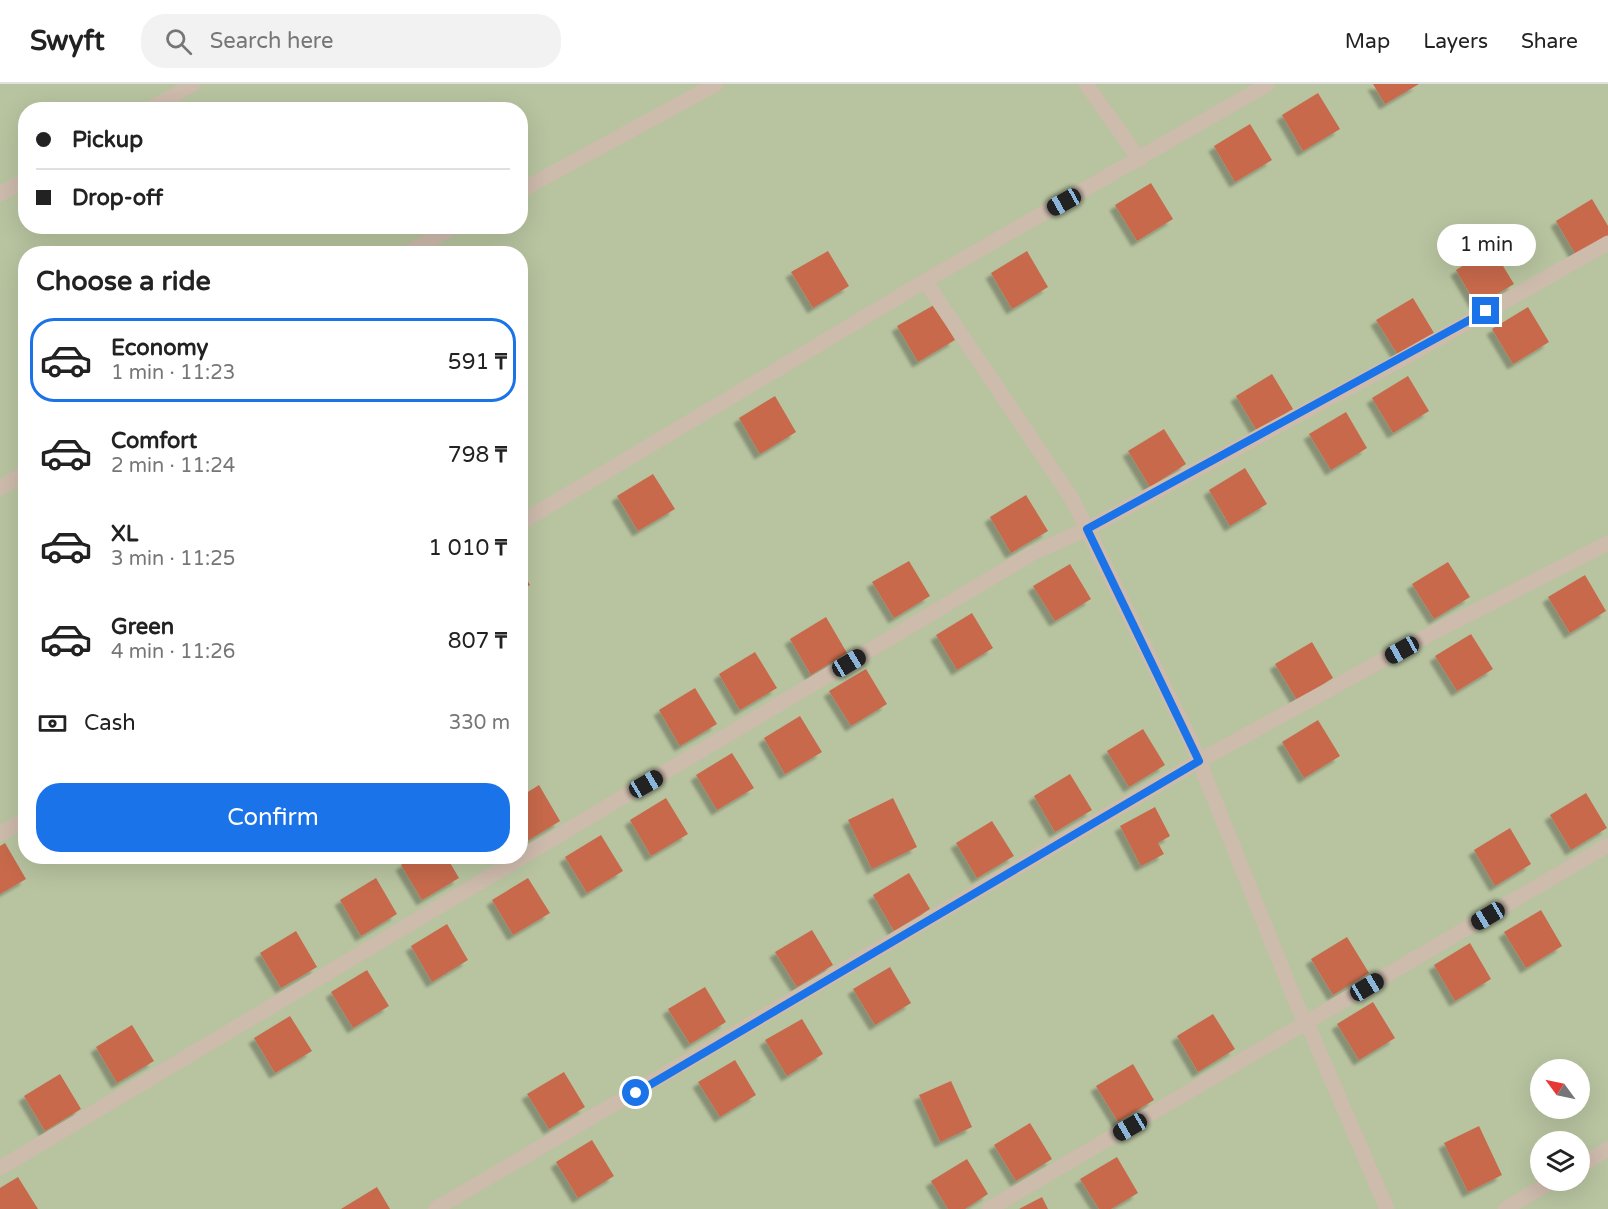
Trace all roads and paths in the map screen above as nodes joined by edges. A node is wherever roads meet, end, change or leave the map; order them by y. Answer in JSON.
{"nodes":[{"id":1,"x":193,"y":84,"type":"edge"},
{"id":2,"x":716,"y":84,"type":"edge"},
{"id":3,"x":1086,"y":84,"type":"edge"},
{"id":4,"x":1268,"y":84,"type":"edge"},
{"id":5,"x":163,"y":102,"type":"edge"},
{"id":6,"x":1140,"y":160,"type":"junction"},
{"id":7,"x":18,"y":184,"type":"edge"},
{"id":8,"x":528,"y":187,"type":"edge"},
{"id":9,"x":0,"y":194,"type":"edge"},
{"id":10,"x":441,"y":234,"type":"edge"},
{"id":11,"x":1608,"y":243,"type":"edge"},
{"id":12,"x":420,"y":246,"type":"edge"},
{"id":13,"x":925,"y":281,"type":"junction"},
{"id":14,"x":18,"y":477,"type":"edge"},
{"id":15,"x":0,"y":488,"type":"edge"},
{"id":16,"x":528,"y":518,"type":"edge"},
{"id":17,"x":1087,"y":529,"type":"junction"},
{"id":18,"x":1608,"y":543,"type":"edge"},
{"id":19,"x":1199,"y":761,"type":"junction"},
{"id":20,"x":18,"y":824,"type":"edge"},
{"id":21,"x":0,"y":834,"type":"edge"},
{"id":22,"x":1608,"y":845,"type":"edge"},
{"id":23,"x":528,"y":854,"type":"edge"},
{"id":24,"x":511,"y":864,"type":"edge"},
{"id":25,"x":1307,"y":1023,"type":"junction"},
{"id":26,"x":1608,"y":1149,"type":"edge"},
{"id":27,"x":1590,"y":1160,"type":"edge"},
{"id":28,"x":0,"y":1168,"type":"edge"},
{"id":29,"x":1535,"y":1191,"type":"edge"},
{"id":30,"x":435,"y":1209,"type":"edge"},
{"id":31,"x":989,"y":1209,"type":"edge"},
{"id":32,"x":1387,"y":1209,"type":"edge"},
{"id":33,"x":1505,"y":1209,"type":"edge"}],
"edges":[{"from":1,"to":5,"type":"street"},
{"from":2,"to":8,"type":"street"},
{"from":3,"to":6,"type":"street"},
{"from":4,"to":6,"type":"street"},
{"from":6,"to":13,"type":"street"},
{"from":7,"to":9,"type":"street"},
{"from":10,"to":12,"type":"street"},
{"from":11,"to":17,"type":"street"},
{"from":13,"to":16,"type":"street"},
{"from":13,"to":17,"type":"street"},
{"from":14,"to":15,"type":"street"},
{"from":17,"to":19,"type":"street"},
{"from":17,"to":23,"type":"street"},
{"from":18,"to":19,"type":"street"},
{"from":19,"to":25,"type":"street"},
{"from":19,"to":30,"type":"street"},
{"from":20,"to":21,"type":"street"},
{"from":22,"to":25,"type":"street"},
{"from":24,"to":28,"type":"street"},
{"from":25,"to":31,"type":"street"},
{"from":25,"to":32,"type":"street"},
{"from":26,"to":27,"type":"street"},
{"from":29,"to":33,"type":"street"}]}
